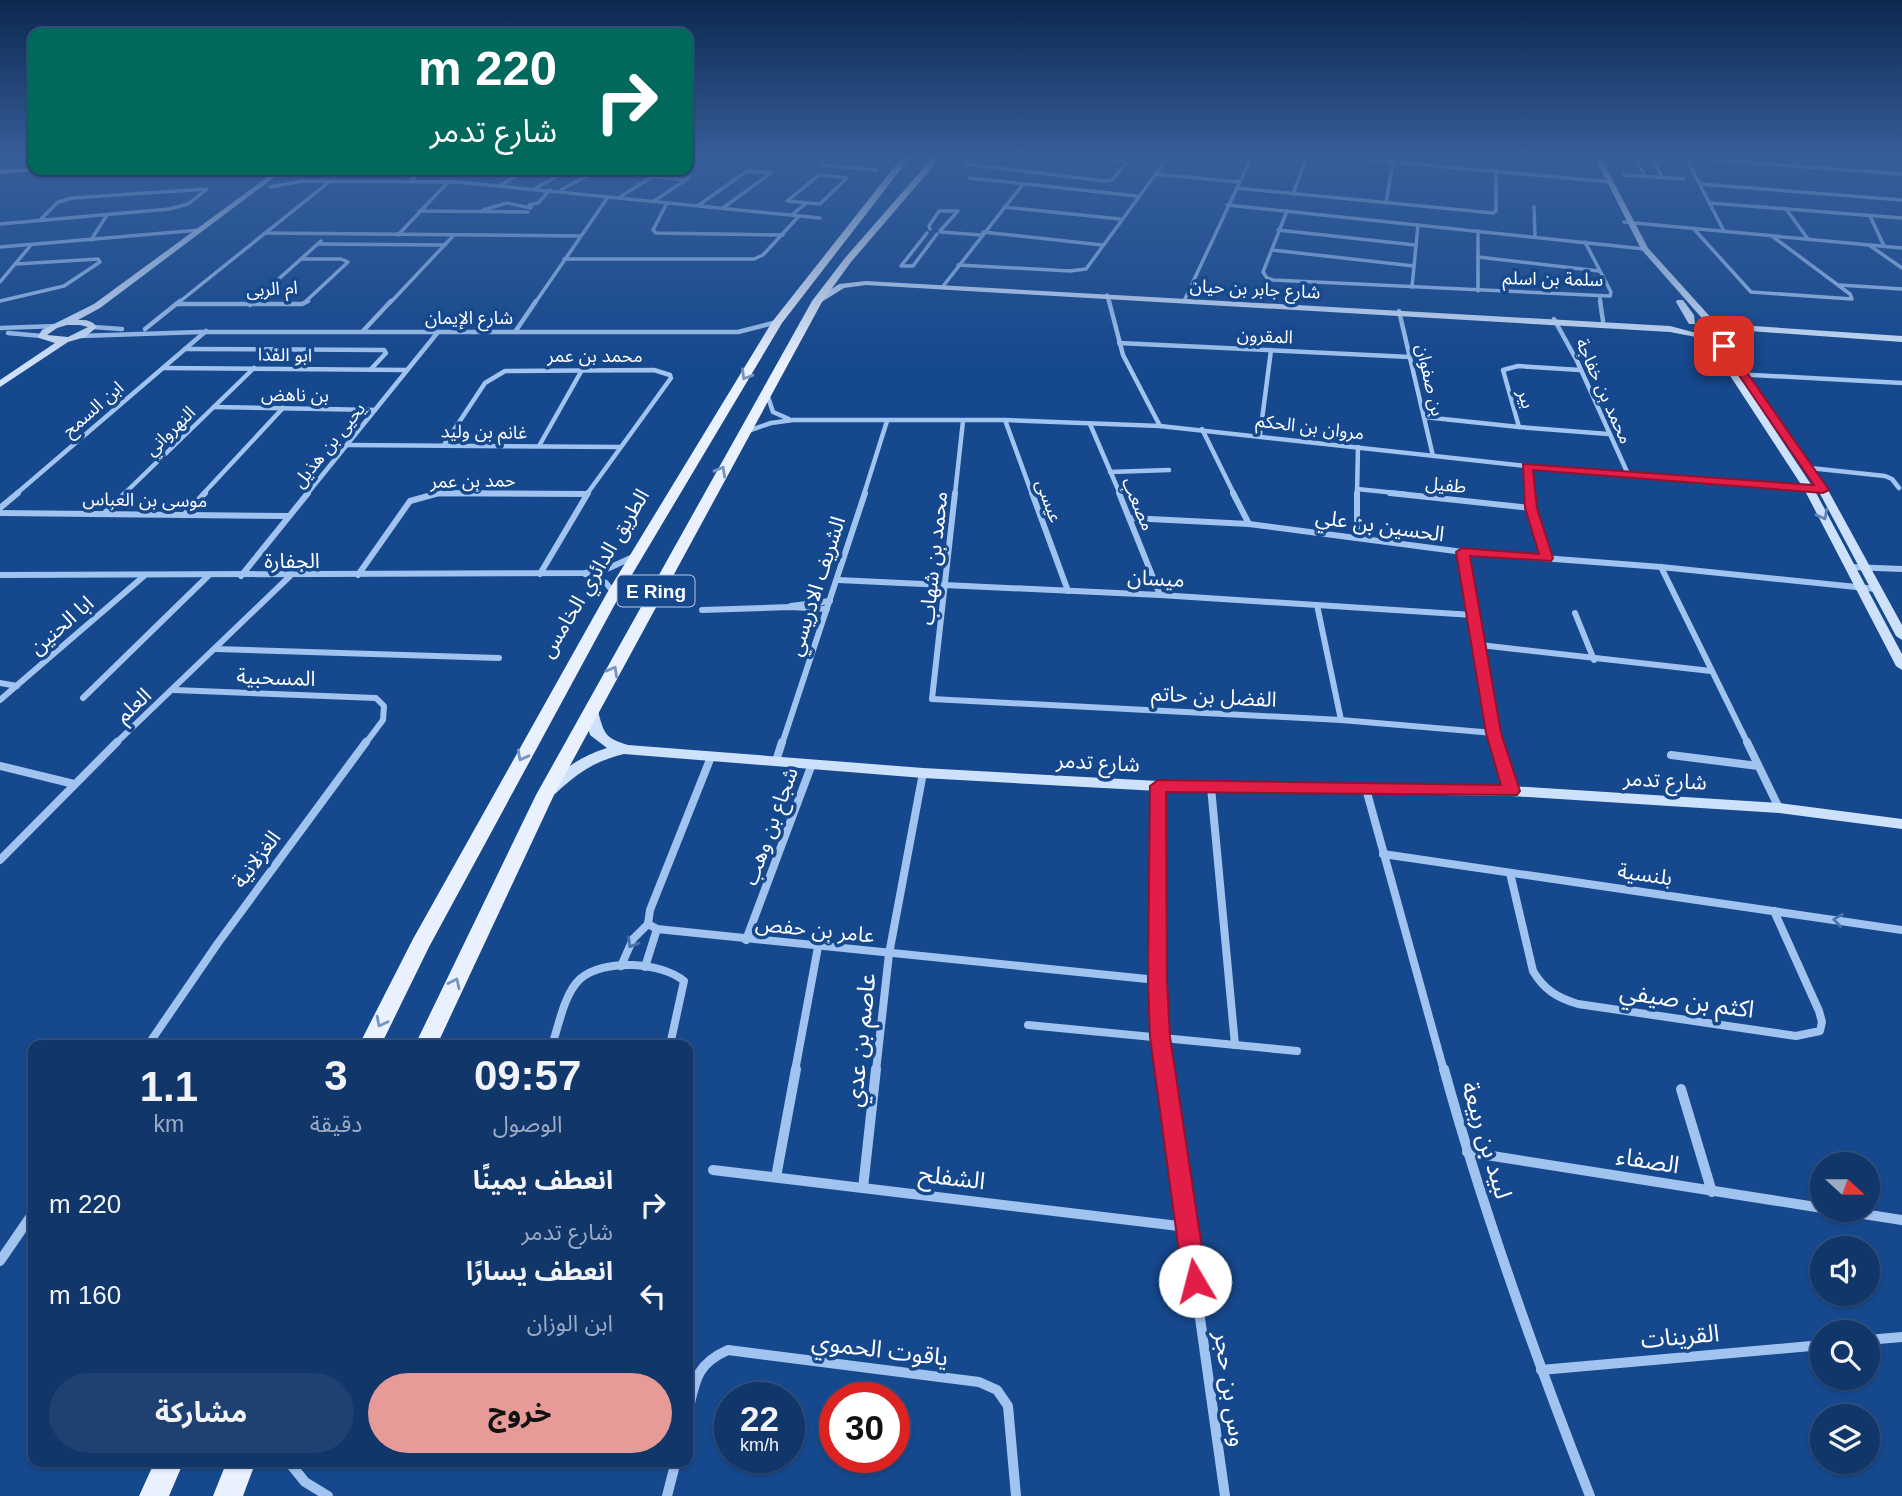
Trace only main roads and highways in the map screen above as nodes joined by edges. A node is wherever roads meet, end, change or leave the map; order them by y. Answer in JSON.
{"nodes":[{"id":1,"x":852,"y":226,"type":"edge"},
{"id":2,"x":877,"y":226,"type":"edge"},
{"id":3,"x":372,"y":1040,"type":"edge"},
{"id":4,"x":428,"y":1040,"type":"edge"},
{"id":5,"x":167,"y":1467,"type":"edge"},
{"id":6,"x":240,"y":1467,"type":"edge"},
{"id":7,"x":154,"y":1496,"type":"edge"},
{"id":8,"x":228,"y":1496,"type":"edge"}],
"edges":[{"from":1,"to":3,"type":"main road","name":"الطريق الدائري الخامس","number":"E Ring","one_way":true},
{"from":4,"to":2,"type":"main road","number":"E Ring","one_way":true},
{"from":5,"to":7,"type":"main road"},
{"from":6,"to":8,"type":"main road"}]}
